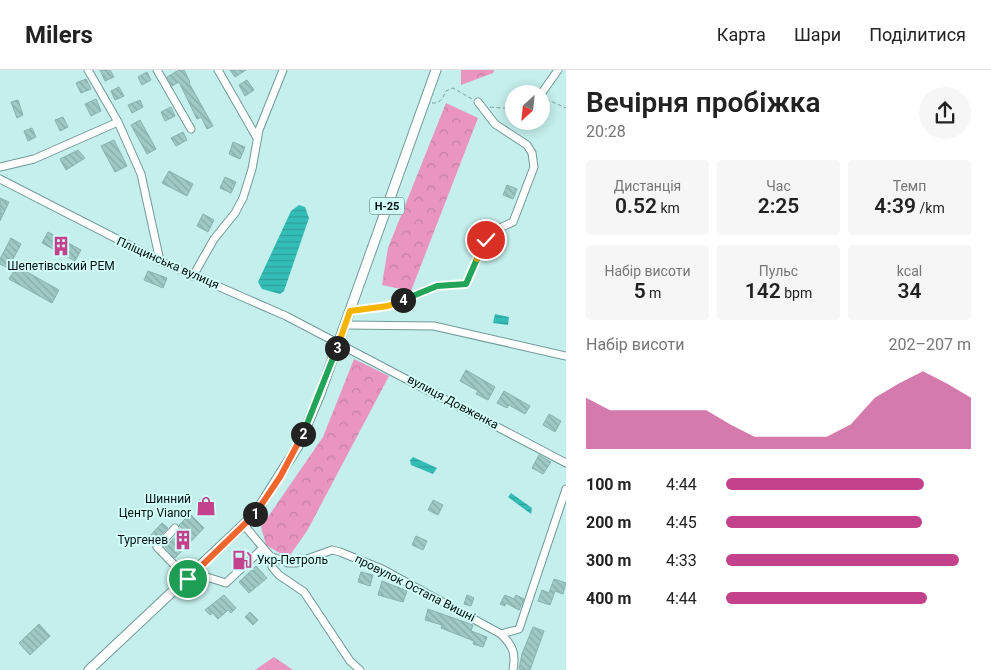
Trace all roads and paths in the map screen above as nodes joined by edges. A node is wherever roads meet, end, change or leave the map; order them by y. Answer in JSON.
{"nodes":[{"id":1,"x":88,"y":70,"type":"edge"},
{"id":2,"x":157,"y":70,"type":"edge"},
{"id":3,"x":218,"y":70,"type":"edge"},
{"id":4,"x":283,"y":70,"type":"edge"},
{"id":5,"x":436,"y":70,"type":"edge"},
{"id":6,"x":558,"y":70,"type":"edge"},
{"id":7,"x":548,"y":85,"type":"edge"},
{"id":8,"x":550,"y":100,"type":"edge"},
{"id":9,"x":478,"y":102,"type":"junction"},
{"id":10,"x":424,"y":103,"type":"junction"},
{"id":11,"x":505,"y":108,"type":"edge"},
{"id":12,"x":566,"y":108,"type":"edge"},
{"id":13,"x":118,"y":122,"type":"junction"},
{"id":14,"x":191,"y":129,"type":"dead end"},
{"id":15,"x":257,"y":138,"type":"junction"},
{"id":16,"x":0,"y":167,"type":"edge"},
{"id":17,"x":0,"y":179,"type":"edge"},
{"id":18,"x":160,"y":261,"type":"junction"},
{"id":19,"x":194,"y":276,"type":"junction"},
{"id":20,"x":350,"y":311,"type":"junction"},
{"id":21,"x":345,"y":326,"type":"junction"},
{"id":22,"x":338,"y":343,"type":"junction"},
{"id":23,"x":566,"y":356,"type":"edge"},
{"id":24,"x":566,"y":463,"type":"edge"},
{"id":25,"x":566,"y":489,"type":"edge"},
{"id":26,"x":244,"y":526,"type":"junction"},
{"id":27,"x":175,"y":528,"type":"dead end"},
{"id":28,"x":263,"y":548,"type":"junction"},
{"id":29,"x":270,"y":556,"type":"junction"},
{"id":30,"x":191,"y":576,"type":"junction"},
{"id":31,"x":501,"y":634,"type":"junction"},
{"id":32,"x":89,"y":670,"type":"edge"},
{"id":33,"x":360,"y":670,"type":"edge"},
{"id":34,"x":513,"y":670,"type":"edge"}],
"edges":[{"from":1,"to":13,"type":"street"},
{"from":2,"to":14,"type":"street"},
{"from":3,"to":15,"type":"street"},
{"from":4,"to":15,"type":"street"},
{"from":5,"to":10,"type":"main road","number":"Н-25"},
{"from":6,"to":7,"type":"street"},
{"from":8,"to":12,"type":"path"},
{"from":9,"to":10,"type":"path"},
{"from":9,"to":11,"type":"path"},
{"from":9,"to":20,"type":"street"},
{"from":10,"to":20,"type":"main road","number":"Н-25"},
{"from":13,"to":16,"type":"street"},
{"from":13,"to":18,"type":"street"},
{"from":15,"to":19,"type":"street"},
{"from":17,"to":18,"type":"street","name":"Пліщинська вулиця"},
{"from":18,"to":19,"type":"street","name":"Пліщинська вулиця"},
{"from":19,"to":22,"type":"street","name":"Пліщинська вулиця"},
{"from":20,"to":21,"type":"main road","number":"Н-25"},
{"from":21,"to":22,"type":"main road","number":"Н-25"},
{"from":21,"to":23,"type":"street"},
{"from":22,"to":24,"type":"street","name":"вулиця Довженка"},
{"from":22,"to":26,"type":"main road","number":"Н-25"},
{"from":25,"to":31,"type":"street"},
{"from":26,"to":28,"type":"street"},
{"from":26,"to":30,"type":"main road","number":"Н-25"},
{"from":27,"to":30,"type":"street"},
{"from":28,"to":29,"type":"street"},
{"from":28,"to":30,"type":"street"},
{"from":29,"to":31,"type":"street","name":"провулок Остапа Вишні"},
{"from":29,"to":33,"type":"street"},
{"from":30,"to":32,"type":"main road","number":"Н-25"},
{"from":31,"to":34,"type":"street"}]}
